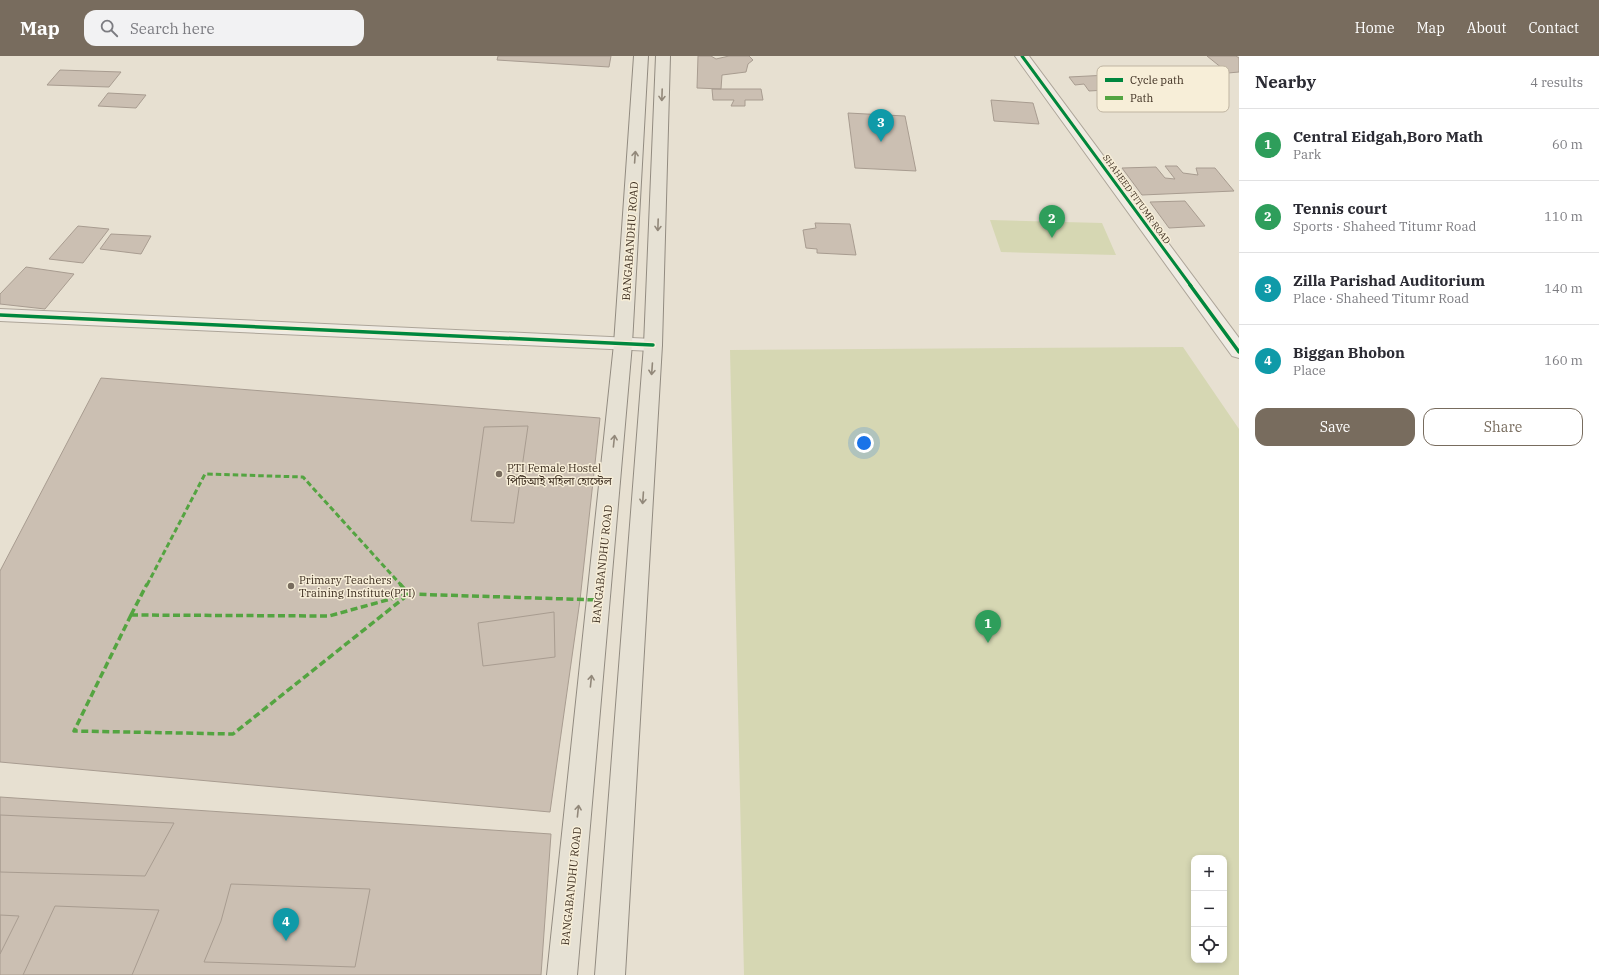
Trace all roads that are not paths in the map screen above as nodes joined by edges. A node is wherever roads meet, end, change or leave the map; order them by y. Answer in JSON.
{"nodes":[{"id":1,"x":641,"y":56,"type":"edge"},
{"id":2,"x":663,"y":56,"type":"edge"},
{"id":3,"x":1022,"y":56,"type":"edge"},
{"id":4,"x":0,"y":315,"type":"edge"},
{"id":5,"x":1233,"y":335,"type":"edge"},
{"id":6,"x":623,"y":344,"type":"junction"},
{"id":7,"x":653,"y":345,"type":"junction"},
{"id":8,"x":1239,"y":352,"type":"edge"},
{"id":9,"x":562,"y":975,"type":"edge"},
{"id":10,"x":610,"y":975,"type":"edge"}],
"edges":[{"from":6,"to":1,"type":"main road","name":"BANGABANDHU ROAD","one_way":true},
{"from":2,"to":7,"type":"main road","one_way":true},
{"from":3,"to":5,"type":"street","name":"SHAHEED TITUMR ROAD"},
{"from":4,"to":6,"type":"street"},
{"from":5,"to":8,"type":"street","name":"SHAHEED TITUMR ROAD"},
{"from":6,"to":7,"type":"street"},
{"from":9,"to":6,"type":"main road","name":"BANGABANDHU ROAD","one_way":true},
{"from":7,"to":10,"type":"main road","one_way":true}]}
